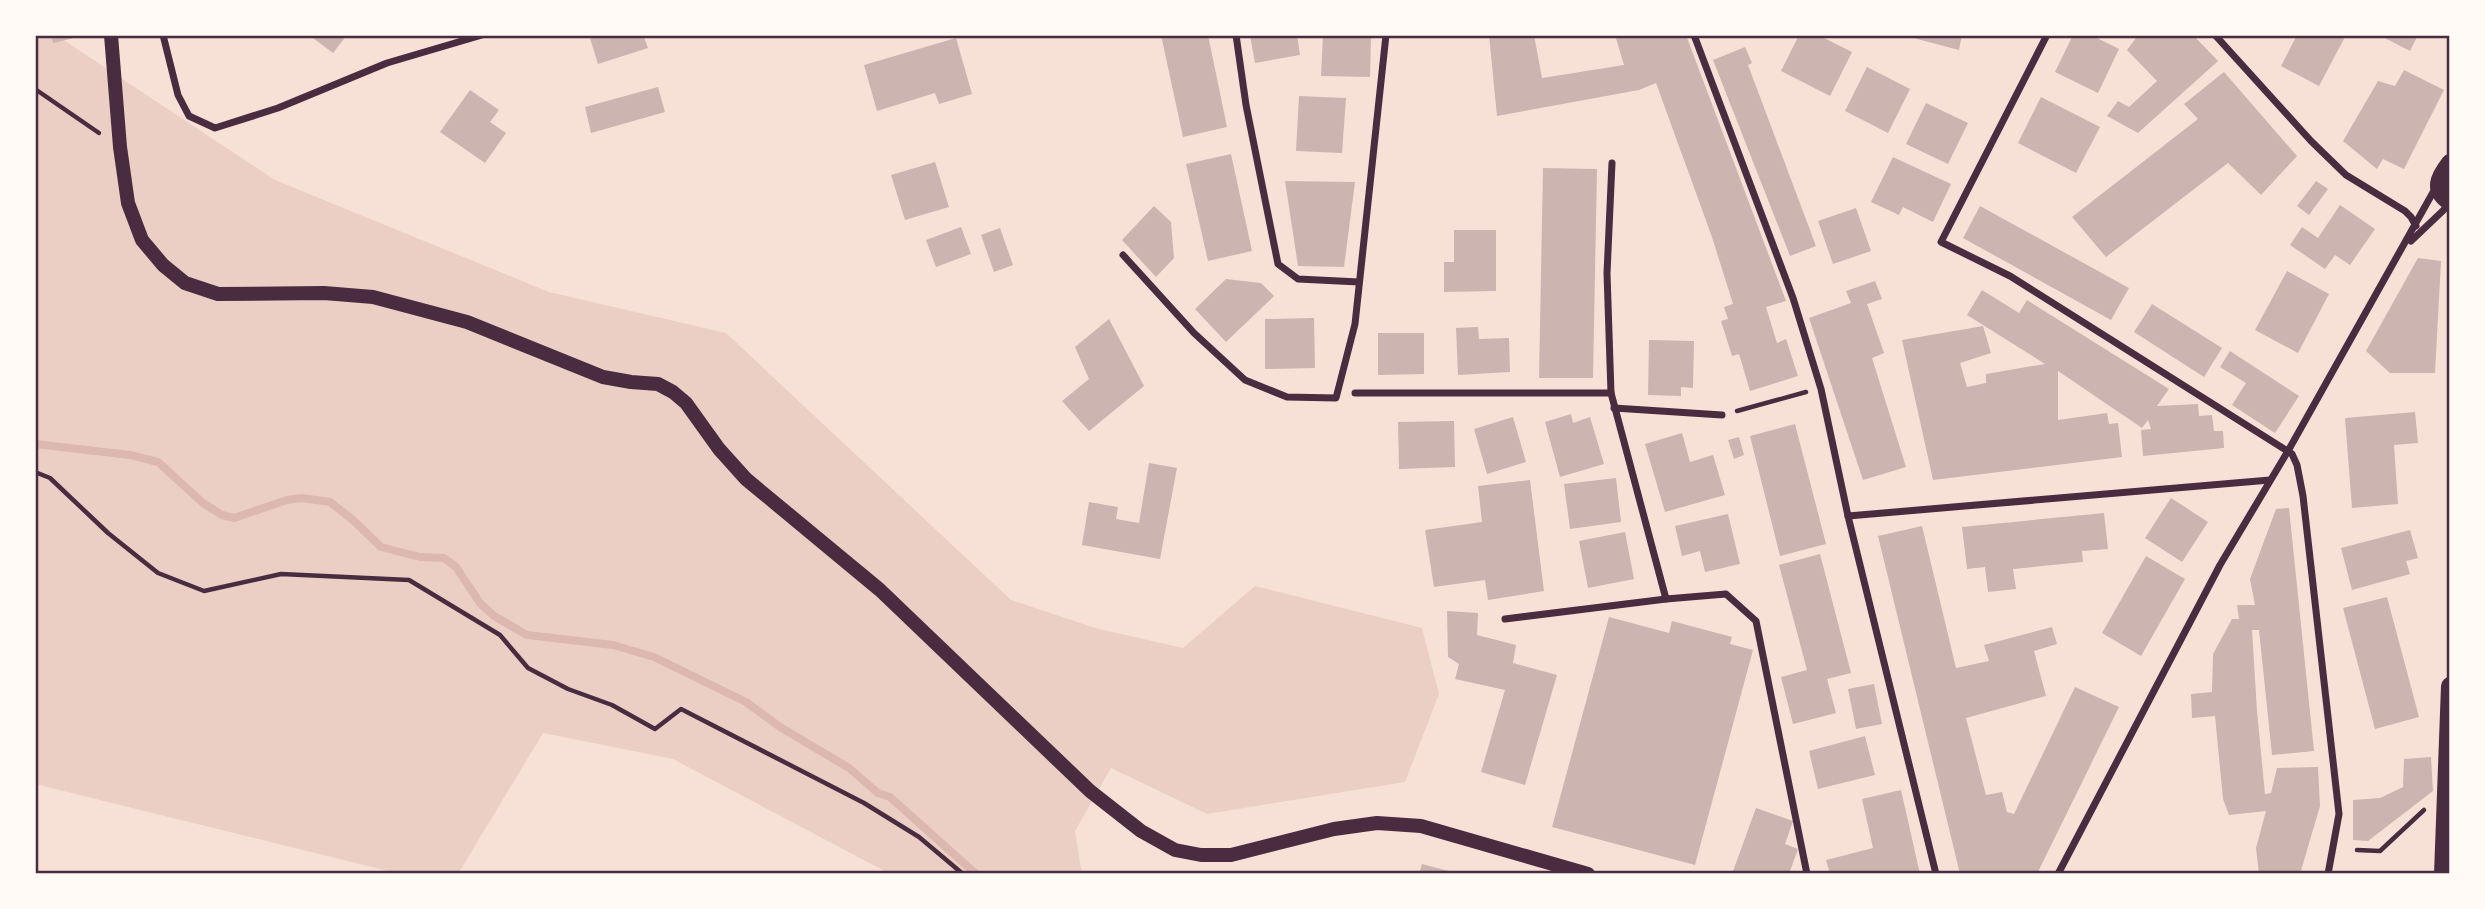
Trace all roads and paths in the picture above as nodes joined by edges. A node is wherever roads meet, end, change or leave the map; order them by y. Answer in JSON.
{"nodes":[{"id":1,"x":111,"y":35,"type":"edge"},
{"id":2,"x":163,"y":35,"type":"edge"},
{"id":3,"x":482,"y":35,"type":"edge"},
{"id":4,"x":1236,"y":35,"type":"edge"},
{"id":5,"x":1386,"y":35,"type":"edge"},
{"id":6,"x":1694,"y":35,"type":"edge"},
{"id":7,"x":2047,"y":35,"type":"edge"},
{"id":8,"x":2215,"y":35,"type":"edge"},
{"id":9,"x":35,"y":89,"type":"edge"},
{"id":10,"x":120,"y":147,"type":"junction"},
{"id":11,"x":1612,"y":163,"type":"dead end"},
{"id":12,"x":2449,"y":165,"type":"edge"},
{"id":13,"x":2438,"y":184,"type":"junction"},
{"id":14,"x":2450,"y":203,"type":"edge"},
{"id":15,"x":2416,"y":226,"type":"junction"},
{"id":16,"x":2403,"y":249,"type":"junction"},
{"id":17,"x":1123,"y":255,"type":"dead end"},
{"id":18,"x":1359,"y":282,"type":"junction"},
{"id":19,"x":1821,"y":388,"type":"junction"},
{"id":20,"x":1355,"y":393,"type":"dead end"},
{"id":21,"x":1611,"y":393,"type":"junction"},
{"id":22,"x":1614,"y":408,"type":"junction"},
{"id":23,"x":1722,"y":415,"type":"joint"},
{"id":24,"x":2288,"y":451,"type":"junction"},
{"id":25,"x":35,"y":472,"type":"edge"},
{"id":26,"x":2270,"y":480,"type":"junction"},
{"id":27,"x":1848,"y":516,"type":"junction"},
{"id":28,"x":1666,"y":599,"type":"junction"},
{"id":29,"x":1505,"y":619,"type":"dead end"},
{"id":30,"x":2450,"y":686,"type":"edge"},
{"id":31,"x":2432,"y":803,"type":"dead end"},
{"id":32,"x":2357,"y":850,"type":"dead end"},
{"id":33,"x":963,"y":874,"type":"edge"},
{"id":34,"x":1588,"y":874,"type":"edge"},
{"id":35,"x":1807,"y":874,"type":"edge"},
{"id":36,"x":1936,"y":874,"type":"edge"},
{"id":37,"x":2057,"y":874,"type":"edge"},
{"id":38,"x":2328,"y":874,"type":"edge"},
{"id":39,"x":2443,"y":874,"type":"edge"}],
"edges":[{"from":1,"to":10,"type":"main road"},
{"from":2,"to":3,"type":"street"},
{"from":4,"to":18,"type":"street"},
{"from":5,"to":18,"type":"street"},
{"from":6,"to":19,"type":"street"},
{"from":7,"to":24,"type":"street"},
{"from":8,"to":15,"type":"street"},
{"from":9,"to":10,"type":"path"},
{"from":10,"to":34,"type":"main road"},
{"from":11,"to":21,"type":"street"},
{"from":12,"to":13,"type":"main road"},
{"from":13,"to":14,"type":"main road"},
{"from":13,"to":15,"type":"street"},
{"from":14,"to":16,"type":"street"},
{"from":15,"to":16,"type":"street"},
{"from":16,"to":24,"type":"street"},
{"from":17,"to":18,"type":"street"},
{"from":19,"to":23,"type":"path"},
{"from":19,"to":27,"type":"street"},
{"from":20,"to":21,"type":"street"},
{"from":21,"to":22,"type":"street"},
{"from":22,"to":23,"type":"street"},
{"from":22,"to":28,"type":"street"},
{"from":24,"to":26,"type":"street"},
{"from":24,"to":38,"type":"street"},
{"from":25,"to":33,"type":"path"},
{"from":26,"to":27,"type":"street"},
{"from":26,"to":37,"type":"street"},
{"from":27,"to":36,"type":"street"},
{"from":28,"to":29,"type":"street"},
{"from":28,"to":35,"type":"street"},
{"from":30,"to":39,"type":"main road"},
{"from":31,"to":32,"type":"path"}]}
